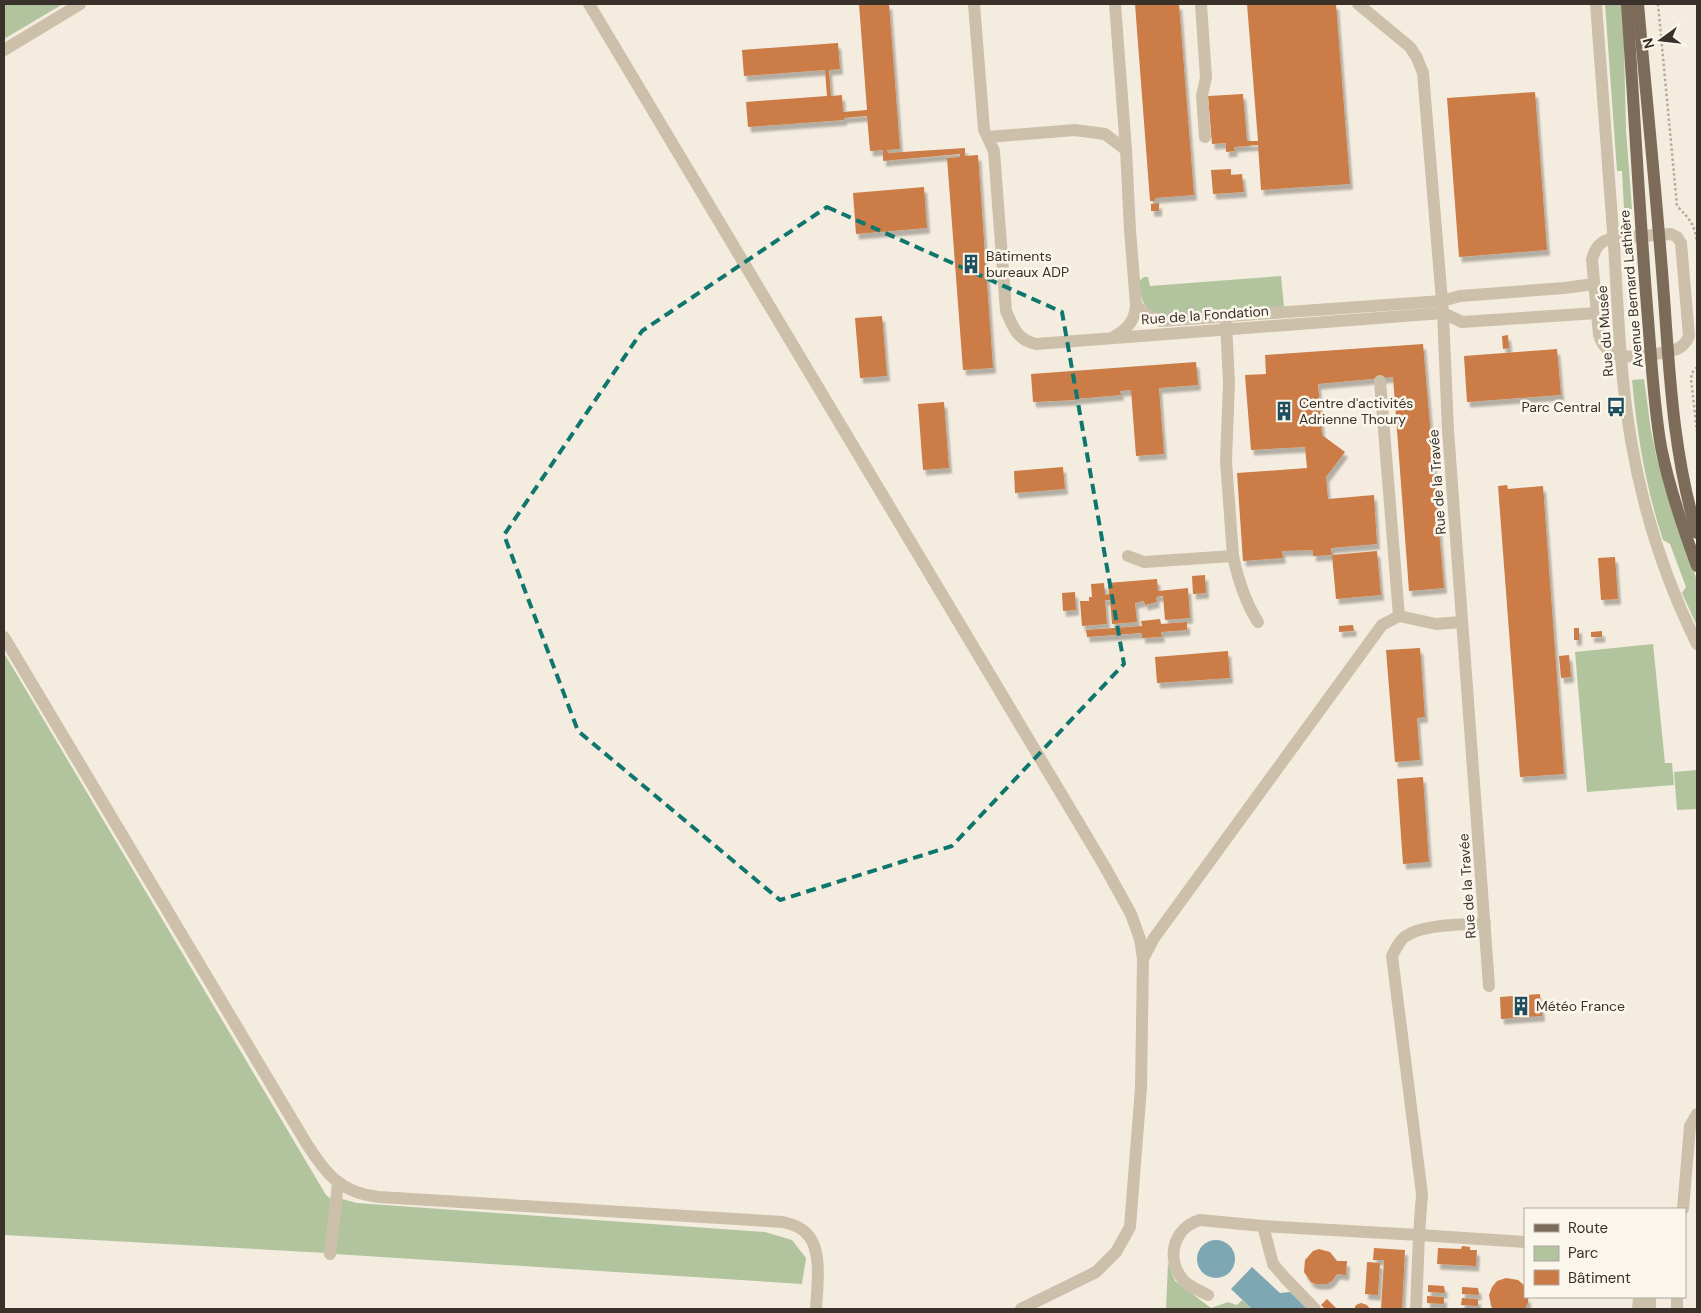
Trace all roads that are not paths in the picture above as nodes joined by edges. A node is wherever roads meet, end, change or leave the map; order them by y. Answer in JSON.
{"nodes":[{"id":1,"x":80,"y":4,"type":"edge"},
{"id":2,"x":589,"y":4,"type":"edge"},
{"id":3,"x":974,"y":4,"type":"edge"},
{"id":4,"x":1115,"y":4,"type":"edge"},
{"id":5,"x":1201,"y":4,"type":"edge"},
{"id":6,"x":1358,"y":4,"type":"edge"},
{"id":7,"x":1596,"y":4,"type":"edge"},
{"id":8,"x":1627,"y":4,"type":"edge"},
{"id":9,"x":1638,"y":4,"type":"edge"},
{"id":10,"x":4,"y":50,"type":"edge"},
{"id":11,"x":1204,"y":137,"type":"dead end"},
{"id":12,"x":988,"y":138,"type":"junction"},
{"id":13,"x":1126,"y":150,"type":"junction"},
{"id":14,"x":1659,"y":234,"type":"junction"},
{"id":15,"x":1641,"y":235,"type":"junction"},
{"id":16,"x":1613,"y":238,"type":"junction"},
{"id":17,"x":1697,"y":269,"type":"edge"},
{"id":18,"x":1684,"y":271,"type":"junction"},
{"id":19,"x":1594,"y":284,"type":"junction"},
{"id":20,"x":1136,"y":305,"type":"junction"},
{"id":21,"x":1442,"y":307,"type":"junction"},
{"id":22,"x":1597,"y":313,"type":"junction"},
{"id":23,"x":1226,"y":322,"type":"junction"},
{"id":24,"x":1693,"y":332,"type":"edge"},
{"id":25,"x":1112,"y":337,"type":"junction"},
{"id":26,"x":1668,"y":352,"type":"junction"},
{"id":27,"x":1651,"y":354,"type":"junction"},
{"id":28,"x":1622,"y":356,"type":"junction"},
{"id":29,"x":1380,"y":382,"type":"dead end"},
{"id":30,"x":1697,"y":533,"type":"edge"},
{"id":31,"x":1128,"y":556,"type":"dead end"},
{"id":32,"x":1233,"y":556,"type":"junction"},
{"id":33,"x":1697,"y":566,"type":"edge"},
{"id":34,"x":1398,"y":616,"type":"junction"},
{"id":35,"x":1258,"y":622,"type":"dead end"},
{"id":36,"x":1462,"y":622,"type":"junction"},
{"id":37,"x":4,"y":637,"type":"edge"},
{"id":38,"x":1697,"y":644,"type":"edge"},
{"id":39,"x":1485,"y":923,"type":"junction"},
{"id":40,"x":1143,"y":959,"type":"junction"},
{"id":41,"x":1489,"y":986,"type":"dead end"},
{"id":42,"x":1697,"y":1114,"type":"edge"},
{"id":43,"x":338,"y":1183,"type":"junction"},
{"id":44,"x":1683,"y":1208,"type":"edge"},
{"id":45,"x":1263,"y":1226,"type":"junction"},
{"id":46,"x":1419,"y":1235,"type":"junction"},
{"id":47,"x":1524,"y":1242,"type":"edge"},
{"id":48,"x":330,"y":1254,"type":"dead end"},
{"id":49,"x":1208,"y":1295,"type":"dead end"},
{"id":50,"x":816,"y":1309,"type":"edge"},
{"id":51,"x":1021,"y":1309,"type":"edge"},
{"id":52,"x":1315,"y":1309,"type":"edge"},
{"id":53,"x":1416,"y":1309,"type":"edge"}],
"edges":[{"from":1,"to":10,"type":"street"},
{"from":2,"to":40,"type":"street"},
{"from":3,"to":12,"type":"street","name":"Rue de la Fondation"},
{"from":4,"to":13,"type":"street","name":"Rue de la Fondation"},
{"from":5,"to":11,"type":"street"},
{"from":6,"to":21,"type":"street","name":"Rue de la Travée"},
{"from":7,"to":16,"type":"street","name":"Rue du Musée"},
{"from":8,"to":15,"type":"main road","name":"Avenue Bernard Lathière"},
{"from":9,"to":14,"type":"main road"},
{"from":12,"to":13,"type":"street"},
{"from":12,"to":25,"type":"street","name":"Rue de la Fondation"},
{"from":13,"to":20,"type":"street","name":"Rue de la Fondation"},
{"from":14,"to":15,"type":"street"},
{"from":14,"to":18,"type":"street"},
{"from":14,"to":26,"type":"main road"},
{"from":15,"to":16,"type":"street"},
{"from":15,"to":27,"type":"main road","name":"Avenue Bernard Lathière"},
{"from":16,"to":19,"type":"street"},
{"from":16,"to":28,"type":"street","name":"Rue du Musée"},
{"from":17,"to":18,"type":"street"},
{"from":18,"to":24,"type":"street"},
{"from":19,"to":21,"type":"street","name":"Rue de la Fondation"},
{"from":19,"to":22,"type":"street"},
{"from":20,"to":23,"type":"street","name":"Rue de la Fondation"},
{"from":20,"to":25,"type":"street"},
{"from":21,"to":22,"type":"street","name":"Rue de la Fondation"},
{"from":21,"to":23,"type":"street","name":"Rue de la Fondation"},
{"from":21,"to":36,"type":"street","name":"Rue de la Travée"},
{"from":22,"to":28,"type":"street"},
{"from":23,"to":25,"type":"street","name":"Rue de la Fondation"},
{"from":23,"to":32,"type":"street"},
{"from":24,"to":26,"type":"street"},
{"from":26,"to":27,"type":"street"},
{"from":26,"to":30,"type":"main road"},
{"from":27,"to":28,"type":"street"},
{"from":27,"to":33,"type":"main road","name":"Avenue Bernard Lathière"},
{"from":28,"to":38,"type":"street","name":"Rue du Musée"},
{"from":29,"to":34,"type":"street"},
{"from":31,"to":32,"type":"street"},
{"from":32,"to":35,"type":"street"},
{"from":34,"to":36,"type":"street"},
{"from":34,"to":40,"type":"street"},
{"from":36,"to":39,"type":"street","name":"Rue de la Travée"},
{"from":37,"to":43,"type":"street"},
{"from":39,"to":41,"type":"street","name":"Rue de la Travée"},
{"from":39,"to":46,"type":"street"},
{"from":40,"to":51,"type":"street"},
{"from":42,"to":44,"type":"street"},
{"from":43,"to":48,"type":"street"},
{"from":43,"to":50,"type":"street"},
{"from":45,"to":46,"type":"street"},
{"from":45,"to":49,"type":"street"},
{"from":45,"to":52,"type":"street"},
{"from":46,"to":47,"type":"street"},
{"from":46,"to":53,"type":"street"}]}
